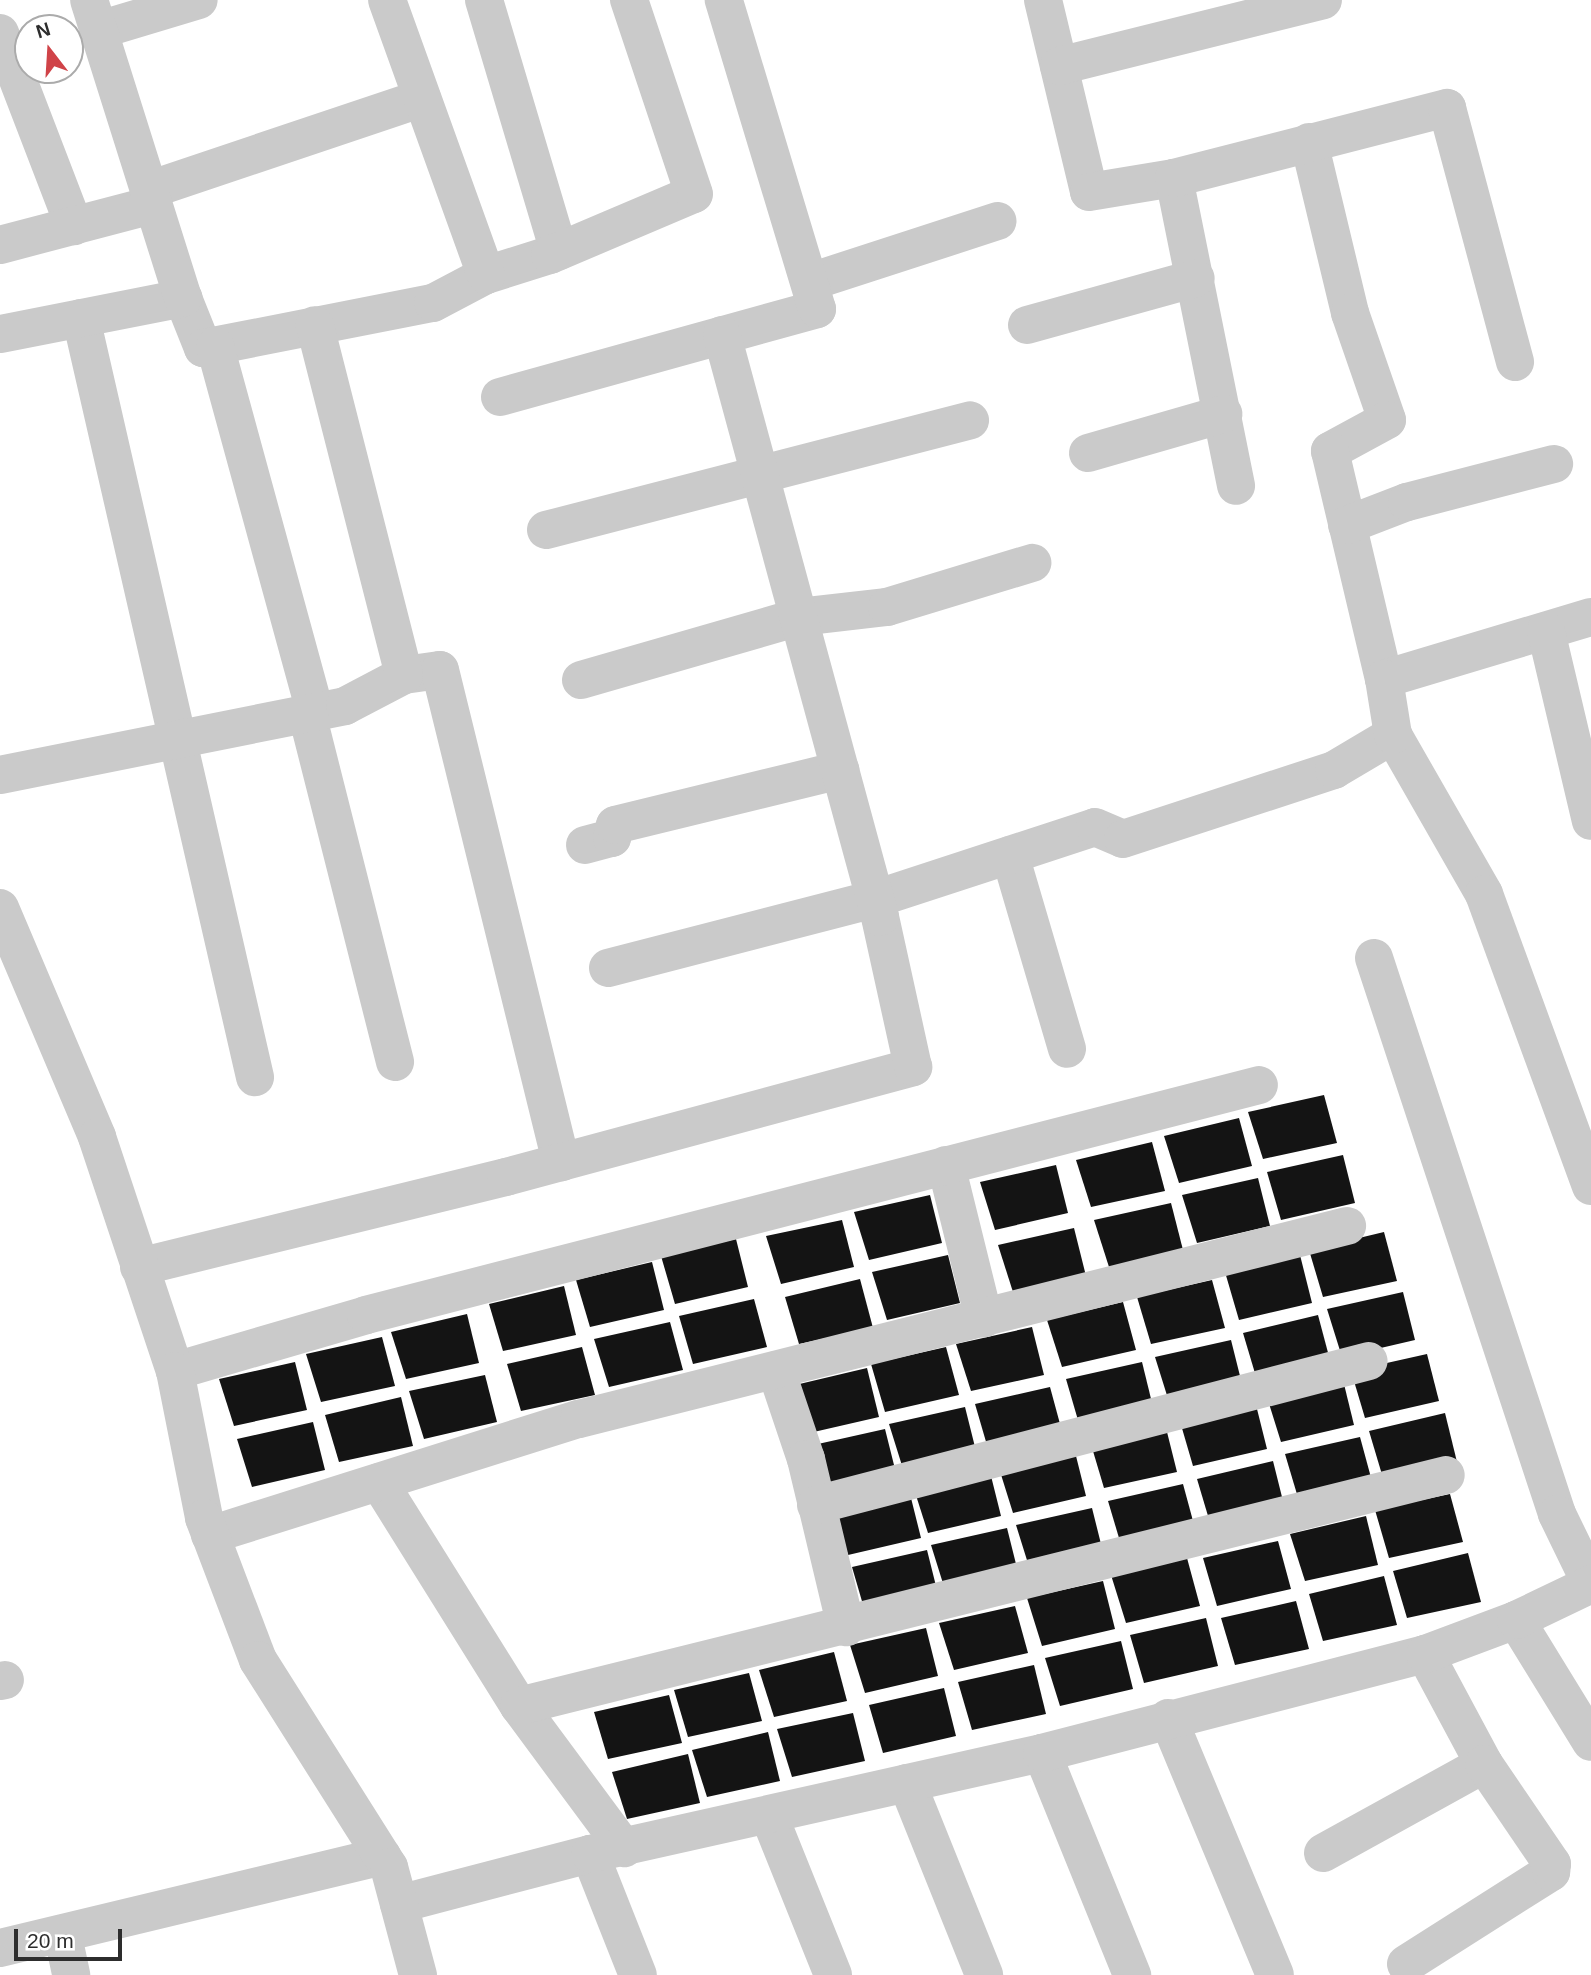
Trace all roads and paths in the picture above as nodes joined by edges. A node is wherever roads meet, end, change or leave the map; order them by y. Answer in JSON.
{"nodes":[{"id":1,"x":199,"y":0,"type":"edge"},
{"id":2,"x":387,"y":0,"type":"edge"},
{"id":3,"x":484,"y":0,"type":"edge"},
{"id":4,"x":629,"y":0,"type":"edge"},
{"id":5,"x":724,"y":0,"type":"edge"},
{"id":6,"x":1043,"y":0,"type":"edge"},
{"id":7,"x":1323,"y":0,"type":"edge"},
{"id":8,"x":94,"y":15,"type":"edge"},
{"id":9,"x":0,"y":33,"type":"edge"},
{"id":10,"x":1059,"y":66,"type":"junction"},
{"id":11,"x":422,"y":98,"type":"junction"},
{"id":12,"x":1309,"y":142,"type":"junction"},
{"id":13,"x":1174,"y":178,"type":"junction"},
{"id":14,"x":151,"y":198,"type":"junction"},
{"id":15,"x":998,"y":221,"type":"dead end"},
{"id":16,"x":74,"y":226,"type":"junction"},
{"id":17,"x":0,"y":245,"type":"edge"},
{"id":18,"x":559,"y":251,"type":"junction"},
{"id":19,"x":486,"y":275,"type":"junction"},
{"id":20,"x":1196,"y":278,"type":"junction"},
{"id":21,"x":813,"y":281,"type":"junction"},
{"id":22,"x":183,"y":298,"type":"junction"},
{"id":23,"x":81,"y":318,"type":"junction"},
{"id":24,"x":315,"y":325,"type":"junction"},
{"id":25,"x":1027,"y":325,"type":"dead end"},
{"id":26,"x":0,"y":334,"type":"edge"},
{"id":27,"x":722,"y":335,"type":"junction"},
{"id":28,"x":215,"y":346,"type":"junction"},
{"id":29,"x":1516,"y":362,"type":"dead end"},
{"id":30,"x":500,"y":397,"type":"dead end"},
{"id":31,"x":1223,"y":414,"type":"junction"},
{"id":32,"x":970,"y":419,"type":"dead end"},
{"id":33,"x":1088,"y":453,"type":"dead end"},
{"id":34,"x":1554,"y":464,"type":"dead end"},
{"id":35,"x":761,"y":477,"type":"junction"},
{"id":36,"x":1236,"y":486,"type":"dead end"},
{"id":37,"x":1347,"y":525,"type":"junction"},
{"id":38,"x":546,"y":530,"type":"dead end"},
{"id":39,"x":1032,"y":563,"type":"dead end"},
{"id":40,"x":799,"y":617,"type":"junction"},
{"id":41,"x":1591,"y":617,"type":"edge"},
{"id":42,"x":1546,"y":631,"type":"junction"},
{"id":43,"x":404,"y":675,"type":"junction"},
{"id":44,"x":1384,"y":679,"type":"junction"},
{"id":45,"x":581,"y":681,"type":"dead end"},
{"id":46,"x":311,"y":713,"type":"junction"},
{"id":47,"x":1393,"y":735,"type":"junction"},
{"id":48,"x":179,"y":740,"type":"junction"},
{"id":49,"x":840,"y":770,"type":"junction"},
{"id":50,"x":0,"y":775,"type":"edge"},
{"id":51,"x":1591,"y":821,"type":"edge"},
{"id":52,"x":585,"y":845,"type":"dead end"},
{"id":53,"x":1010,"y":855,"type":"junction"},
{"id":54,"x":875,"y":899,"type":"junction"},
{"id":55,"x":0,"y":908,"type":"edge"},
{"id":56,"x":1374,"y":958,"type":"dead end"},
{"id":57,"x":608,"y":968,"type":"dead end"},
{"id":58,"x":1068,"y":1049,"type":"dead end"},
{"id":59,"x":395,"y":1062,"type":"dead end"},
{"id":60,"x":255,"y":1077,"type":"dead end"},
{"id":61,"x":1259,"y":1084,"type":"dead end"},
{"id":62,"x":561,"y":1162,"type":"junction"},
{"id":63,"x":946,"y":1165,"type":"junction"},
{"id":64,"x":1591,"y":1186,"type":"edge"},
{"id":65,"x":1348,"y":1227,"type":"dead end"},
{"id":66,"x":139,"y":1267,"type":"junction"},
{"id":67,"x":984,"y":1318,"type":"junction"},
{"id":68,"x":1369,"y":1361,"type":"dead end"},
{"id":69,"x":776,"y":1370,"type":"junction"},
{"id":70,"x":175,"y":1371,"type":"junction"},
{"id":71,"x":1446,"y":1475,"type":"dead end"},
{"id":72,"x":379,"y":1482,"type":"junction"},
{"id":73,"x":816,"y":1505,"type":"junction"},
{"id":74,"x":210,"y":1535,"type":"junction"},
{"id":75,"x":1591,"y":1584,"type":"edge"},
{"id":76,"x":1516,"y":1620,"type":"junction"},
{"id":77,"x":846,"y":1627,"type":"junction"},
{"id":78,"x":1425,"y":1654,"type":"junction"},
{"id":79,"x":519,"y":1706,"type":"junction"},
{"id":80,"x":1168,"y":1718,"type":"junction"},
{"id":81,"x":1591,"y":1742,"type":"edge"},
{"id":82,"x":1042,"y":1753,"type":"junction"},
{"id":83,"x":1484,"y":1764,"type":"junction"},
{"id":84,"x":907,"y":1783,"type":"junction"},
{"id":85,"x":770,"y":1818,"type":"junction"},
{"id":86,"x":607,"y":1852,"type":"junction"},
{"id":87,"x":1323,"y":1853,"type":"dead end"},
{"id":88,"x":382,"y":1856,"type":"junction"},
{"id":89,"x":399,"y":1904,"type":"junction"},
{"id":90,"x":63,"y":1936,"type":"junction"},
{"id":91,"x":0,"y":1948,"type":"edge"},
{"id":92,"x":1406,"y":1964,"type":"dead end"},
{"id":93,"x":71,"y":1975,"type":"edge"},
{"id":94,"x":418,"y":1975,"type":"edge"},
{"id":95,"x":638,"y":1975,"type":"edge"},
{"id":96,"x":833,"y":1975,"type":"edge"},
{"id":97,"x":984,"y":1975,"type":"edge"},
{"id":98,"x":1132,"y":1975,"type":"edge"},
{"id":99,"x":1275,"y":1975,"type":"edge"}],
"edges":[{"from":1,"to":8,"type":"street"},
{"from":2,"to":11,"type":"street"},
{"from":3,"to":18,"type":"street"},
{"from":4,"to":18,"type":"street"},
{"from":5,"to":21,"type":"street"},
{"from":6,"to":10,"type":"street"},
{"from":7,"to":10,"type":"street"},
{"from":8,"to":14,"type":"street"},
{"from":9,"to":16,"type":"street"},
{"from":10,"to":13,"type":"street"},
{"from":11,"to":14,"type":"street"},
{"from":11,"to":19,"type":"street"},
{"from":12,"to":13,"type":"street"},
{"from":12,"to":29,"type":"street"},
{"from":12,"to":37,"type":"street"},
{"from":13,"to":20,"type":"street"},
{"from":14,"to":16,"type":"street"},
{"from":14,"to":22,"type":"street"},
{"from":15,"to":21,"type":"street"},
{"from":16,"to":17,"type":"street"},
{"from":18,"to":19,"type":"street"},
{"from":19,"to":24,"type":"street"},
{"from":20,"to":25,"type":"street"},
{"from":20,"to":31,"type":"street"},
{"from":21,"to":27,"type":"street"},
{"from":22,"to":23,"type":"street"},
{"from":22,"to":28,"type":"street"},
{"from":23,"to":26,"type":"street"},
{"from":23,"to":48,"type":"street"},
{"from":24,"to":28,"type":"street"},
{"from":24,"to":43,"type":"street"},
{"from":27,"to":30,"type":"street"},
{"from":27,"to":35,"type":"street"},
{"from":28,"to":46,"type":"street"},
{"from":31,"to":33,"type":"street"},
{"from":31,"to":36,"type":"street"},
{"from":32,"to":35,"type":"street"},
{"from":34,"to":37,"type":"street"},
{"from":35,"to":38,"type":"street"},
{"from":35,"to":40,"type":"street"},
{"from":37,"to":44,"type":"street"},
{"from":39,"to":40,"type":"street"},
{"from":40,"to":45,"type":"street"},
{"from":40,"to":49,"type":"street"},
{"from":41,"to":42,"type":"street"},
{"from":42,"to":44,"type":"street"},
{"from":42,"to":51,"type":"street"},
{"from":43,"to":46,"type":"street"},
{"from":43,"to":62,"type":"street"},
{"from":44,"to":47,"type":"street"},
{"from":46,"to":48,"type":"street"},
{"from":46,"to":59,"type":"street"},
{"from":47,"to":53,"type":"street"},
{"from":47,"to":64,"type":"street"},
{"from":48,"to":50,"type":"street"},
{"from":48,"to":60,"type":"street"},
{"from":49,"to":52,"type":"street"},
{"from":49,"to":54,"type":"street"},
{"from":53,"to":54,"type":"street"},
{"from":53,"to":58,"type":"street"},
{"from":54,"to":57,"type":"street"},
{"from":54,"to":62,"type":"street"},
{"from":55,"to":66,"type":"street"},
{"from":56,"to":75,"type":"street"},
{"from":61,"to":63,"type":"street"},
{"from":62,"to":66,"type":"street"},
{"from":63,"to":67,"type":"street"},
{"from":63,"to":70,"type":"street"},
{"from":65,"to":67,"type":"street"},
{"from":66,"to":70,"type":"street"},
{"from":67,"to":69,"type":"street"},
{"from":68,"to":73,"type":"street"},
{"from":69,"to":72,"type":"street"},
{"from":69,"to":73,"type":"street"},
{"from":70,"to":74,"type":"street"},
{"from":71,"to":77,"type":"street"},
{"from":72,"to":74,"type":"street"},
{"from":72,"to":79,"type":"street"},
{"from":73,"to":77,"type":"street"},
{"from":74,"to":88,"type":"street"},
{"from":75,"to":76,"type":"street"},
{"from":76,"to":78,"type":"street"},
{"from":76,"to":81,"type":"street"},
{"from":77,"to":79,"type":"street"},
{"from":78,"to":80,"type":"street"},
{"from":78,"to":83,"type":"street"},
{"from":79,"to":86,"type":"street"},
{"from":80,"to":82,"type":"street"},
{"from":80,"to":99,"type":"street"},
{"from":82,"to":84,"type":"street"},
{"from":82,"to":98,"type":"street"},
{"from":83,"to":87,"type":"street"},
{"from":83,"to":92,"type":"street"},
{"from":84,"to":85,"type":"street"},
{"from":84,"to":97,"type":"street"},
{"from":85,"to":86,"type":"street"},
{"from":85,"to":96,"type":"street"},
{"from":86,"to":89,"type":"street"},
{"from":86,"to":95,"type":"street"},
{"from":88,"to":89,"type":"street"},
{"from":88,"to":90,"type":"street"},
{"from":89,"to":94,"type":"street"},
{"from":90,"to":91,"type":"street"},
{"from":90,"to":93,"type":"street"}]}
